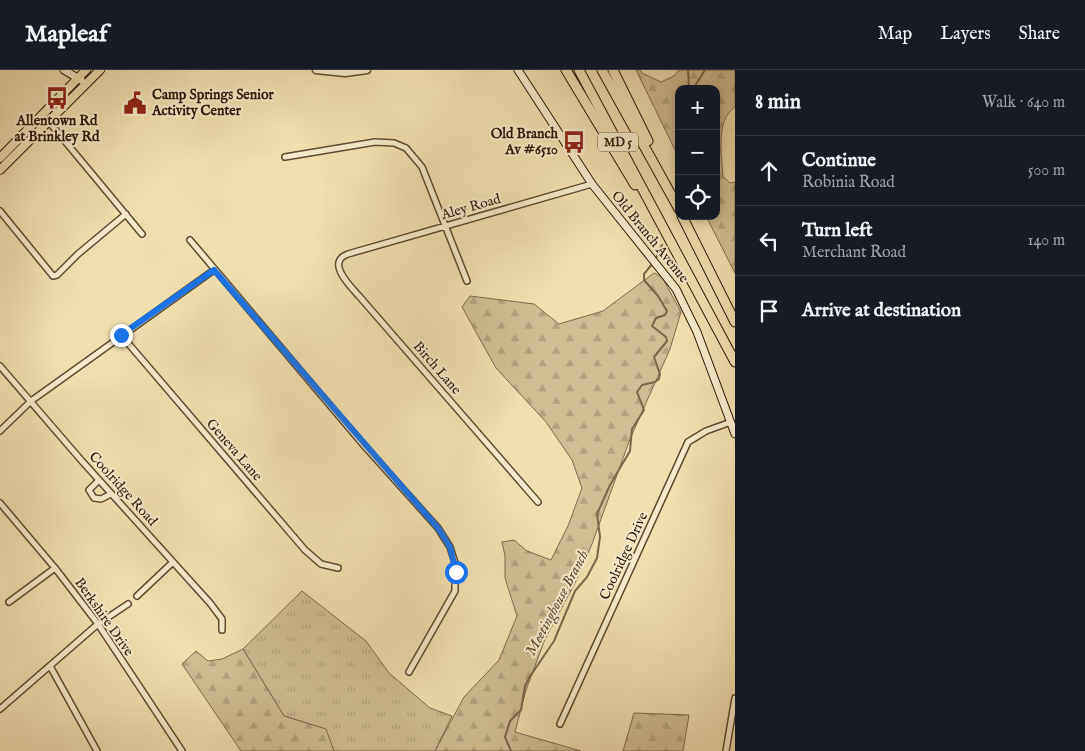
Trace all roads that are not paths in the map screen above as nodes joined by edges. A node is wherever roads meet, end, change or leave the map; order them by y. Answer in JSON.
{"nodes":[{"id":1,"x":64,"y":70,"type":"edge"},
{"id":2,"x":86,"y":70,"type":"edge"},
{"id":3,"x":100,"y":70,"type":"edge"},
{"id":4,"x":316,"y":70,"type":"edge"},
{"id":5,"x":367,"y":70,"type":"edge"},
{"id":6,"x":518,"y":70,"type":"edge"},
{"id":7,"x":566,"y":70,"type":"edge"},
{"id":8,"x":579,"y":70,"type":"edge"},
{"id":9,"x":602,"y":70,"type":"edge"},
{"id":10,"x":614,"y":70,"type":"edge"},
{"id":11,"x":78,"y":78,"type":"junction"},
{"id":12,"x":87,"y":84,"type":"junction"},
{"id":13,"x":49,"y":122,"type":"junction"},
{"id":14,"x":285,"y":157,"type":"dead end"},
{"id":15,"x":0,"y":158,"type":"edge"},
{"id":16,"x":0,"y":170,"type":"edge"},
{"id":17,"x":592,"y":184,"type":"junction"},
{"id":18,"x":674,"y":200,"type":"joint"},
{"id":19,"x":0,"y":211,"type":"edge"},
{"id":20,"x":657,"y":213,"type":"junction"},
{"id":21,"x":126,"y":214,"type":"junction"},
{"id":22,"x":684,"y":220,"type":"edge"},
{"id":23,"x":445,"y":226,"type":"junction"},
{"id":24,"x":142,"y":234,"type":"dead end"},
{"id":25,"x":190,"y":240,"type":"dead end"},
{"id":26,"x":356,"y":252,"type":"joint"},
{"id":27,"x":214,"y":270,"type":"junction"},
{"id":28,"x":467,"y":281,"type":"dead end"},
{"id":29,"x":735,"y":322,"type":"edge"},
{"id":30,"x":121,"y":335,"type":"junction"},
{"id":31,"x":735,"y":362,"type":"edge"},
{"id":32,"x":0,"y":366,"type":"edge"},
{"id":33,"x":31,"y":401,"type":"junction"},
{"id":34,"x":731,"y":422,"type":"junction"},
{"id":35,"x":0,"y":431,"type":"edge"},
{"id":36,"x":735,"y":434,"type":"edge"},
{"id":37,"x":99,"y":480,"type":"junction"},
{"id":38,"x":111,"y":494,"type":"junction"},
{"id":39,"x":538,"y":502,"type":"dead end"},
{"id":40,"x":0,"y":503,"type":"edge"},
{"id":41,"x":7,"y":511,"type":"junction"},
{"id":42,"x":0,"y":516,"type":"edge"},
{"id":43,"x":173,"y":562,"type":"junction"},
{"id":44,"x":55,"y":568,"type":"junction"},
{"id":45,"x":338,"y":568,"type":"dead end"},
{"id":46,"x":137,"y":596,"type":"dead end"},
{"id":47,"x":9,"y":602,"type":"dead end"},
{"id":48,"x":128,"y":604,"type":"dead end"},
{"id":49,"x":98,"y":624,"type":"junction"},
{"id":50,"x":222,"y":630,"type":"dead end"},
{"id":51,"x":50,"y":666,"type":"junction"},
{"id":52,"x":409,"y":672,"type":"dead end"},
{"id":53,"x":735,"y":698,"type":"edge"},
{"id":54,"x":0,"y":708,"type":"edge"},
{"id":55,"x":560,"y":724,"type":"dead end"},
{"id":56,"x":97,"y":751,"type":"edge"},
{"id":57,"x":182,"y":751,"type":"edge"},
{"id":58,"x":726,"y":751,"type":"edge"}],
"edges":[{"from":1,"to":11,"type":"main road"},
{"from":2,"to":11,"type":"main road"},
{"from":3,"to":12,"type":"main road"},
{"from":4,"to":5,"type":"street"},
{"from":6,"to":17,"type":"main road","name":"Old Branch Avenue"},
{"from":7,"to":20,"type":"highway"},
{"from":8,"to":20,"type":"highway","number":"MD 5"},
{"from":9,"to":18,"type":"highway","number":"MD 5"},
{"from":10,"to":18,"type":"highway"},
{"from":11,"to":12,"type":"main road"},
{"from":11,"to":15,"type":"main road"},
{"from":12,"to":13,"type":"main road"},
{"from":13,"to":16,"type":"main road"},
{"from":13,"to":21,"type":"street"},
{"from":14,"to":23,"type":"street"},
{"from":17,"to":23,"type":"street","name":"Aley Road"},
{"from":17,"to":34,"type":"main road","name":"Old Branch Avenue"},
{"from":19,"to":21,"type":"street"},
{"from":20,"to":31,"type":"highway","number":"MD 5"},
{"from":21,"to":24,"type":"street"},
{"from":22,"to":29,"type":"highway"},
{"from":23,"to":26,"type":"street","name":"Aley Road"},
{"from":23,"to":28,"type":"street"},
{"from":25,"to":27,"type":"street"},
{"from":26,"to":39,"type":"street","name":"Birch Lane"},
{"from":27,"to":30,"type":"street"},
{"from":27,"to":52,"type":"street"},
{"from":30,"to":33,"type":"street"},
{"from":30,"to":45,"type":"street","name":"Geneva Lane"},
{"from":32,"to":33,"type":"street","name":"Coolridge Road"},
{"from":33,"to":35,"type":"street"},
{"from":33,"to":37,"type":"street","name":"Coolridge Road"},
{"from":34,"to":36,"type":"main road","name":"Old Branch Avenue"},
{"from":34,"to":55,"type":"street","name":"Coolridge Drive"},
{"from":37,"to":38,"type":"street","name":"Coolridge Road"},
{"from":37,"to":38,"type":"street"},
{"from":38,"to":43,"type":"street","name":"Coolridge Road"},
{"from":40,"to":41,"type":"street","name":"Berkshire Drive"},
{"from":41,"to":42,"type":"street"},
{"from":41,"to":44,"type":"street","name":"Berkshire Drive"},
{"from":43,"to":46,"type":"street"},
{"from":43,"to":50,"type":"street","name":"Coolridge Road"},
{"from":44,"to":47,"type":"street"},
{"from":44,"to":49,"type":"street","name":"Berkshire Drive"},
{"from":48,"to":49,"type":"street"},
{"from":49,"to":51,"type":"street"},
{"from":49,"to":57,"type":"street","name":"Berkshire Drive"},
{"from":51,"to":54,"type":"street"},
{"from":51,"to":56,"type":"street"},
{"from":53,"to":58,"type":"street"}]}
